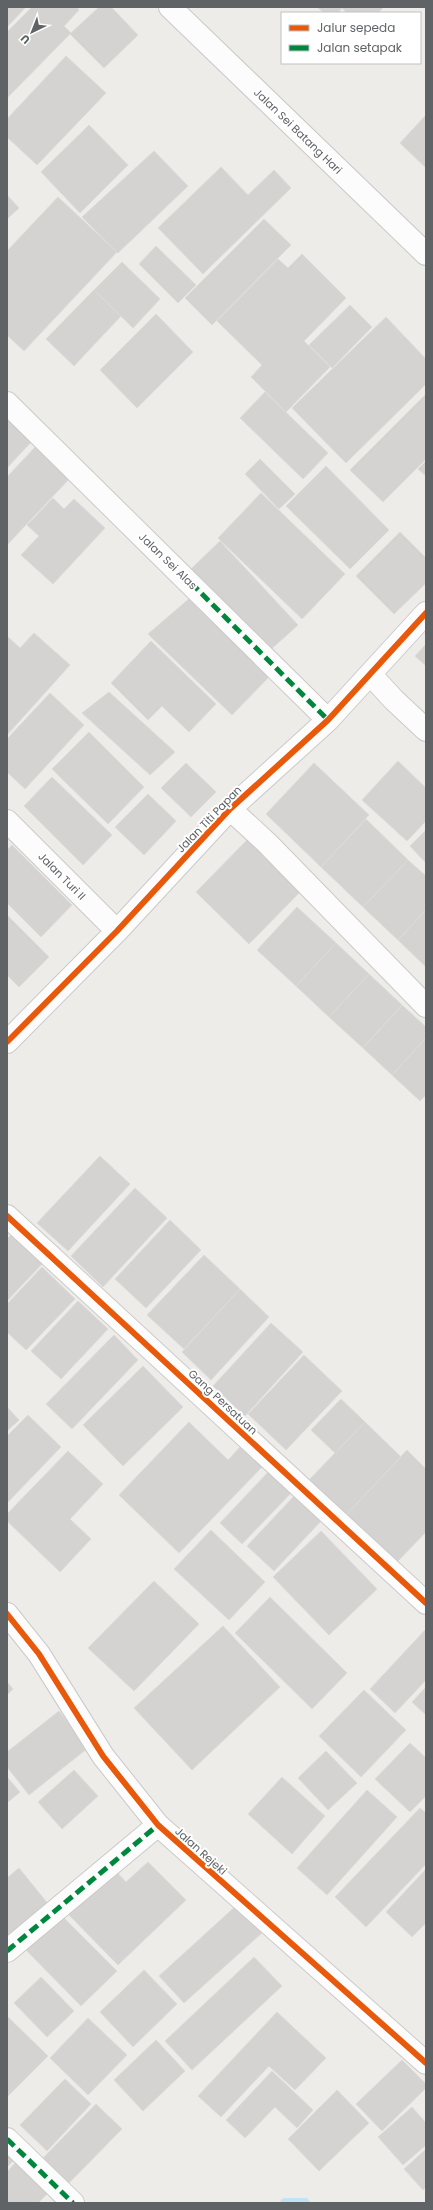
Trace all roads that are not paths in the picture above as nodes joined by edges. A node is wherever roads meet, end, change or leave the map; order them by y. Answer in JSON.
{"nodes":[{"id":1,"x":170,"y":7,"type":"edge"},
{"id":2,"x":426,"y":254,"type":"edge"},
{"id":3,"x":7,"y":403,"type":"edge"},
{"id":4,"x":426,"y":613,"type":"edge"},
{"id":5,"x":371,"y":675,"type":"junction"},
{"id":6,"x":328,"y":720,"type":"junction"},
{"id":7,"x":426,"y":730,"type":"edge"},
{"id":8,"x":230,"y":809,"type":"junction"},
{"id":9,"x":7,"y":821,"type":"edge"},
{"id":10,"x":118,"y":931,"type":"junction"},
{"id":11,"x":426,"y":1006,"type":"edge"},
{"id":12,"x":7,"y":1042,"type":"edge"},
{"id":13,"x":7,"y":1216,"type":"edge"},
{"id":14,"x":426,"y":1603,"type":"edge"},
{"id":15,"x":7,"y":1614,"type":"edge"},
{"id":16,"x":158,"y":1826,"type":"junction"},
{"id":17,"x":7,"y":1951,"type":"edge"},
{"id":18,"x":426,"y":2063,"type":"edge"},
{"id":19,"x":7,"y":2139,"type":"edge"},
{"id":20,"x":73,"y":2203,"type":"edge"}],
"edges":[{"from":1,"to":2,"type":"street","name":"Jalan Sei Batang Hari"},
{"from":3,"to":6,"type":"street","name":"Jalan Sei Alas"},
{"from":4,"to":5,"type":"street","name":"Jalan Titi Papan"},
{"from":5,"to":6,"type":"street","name":"Jalan Titi Papan"},
{"from":5,"to":7,"type":"street"},
{"from":6,"to":8,"type":"street","name":"Jalan Titi Papan"},
{"from":8,"to":10,"type":"street","name":"Jalan Titi Papan"},
{"from":8,"to":11,"type":"street"},
{"from":9,"to":10,"type":"street","name":"Jalan Turi II"},
{"from":10,"to":12,"type":"street","name":"Jalan Titi Papan"},
{"from":13,"to":14,"type":"street","name":"Gang Persatuan"},
{"from":15,"to":16,"type":"street","name":"Jalan Rejeki"},
{"from":16,"to":17,"type":"street"},
{"from":16,"to":18,"type":"street","name":"Jalan Rejeki"},
{"from":19,"to":20,"type":"street"}]}
